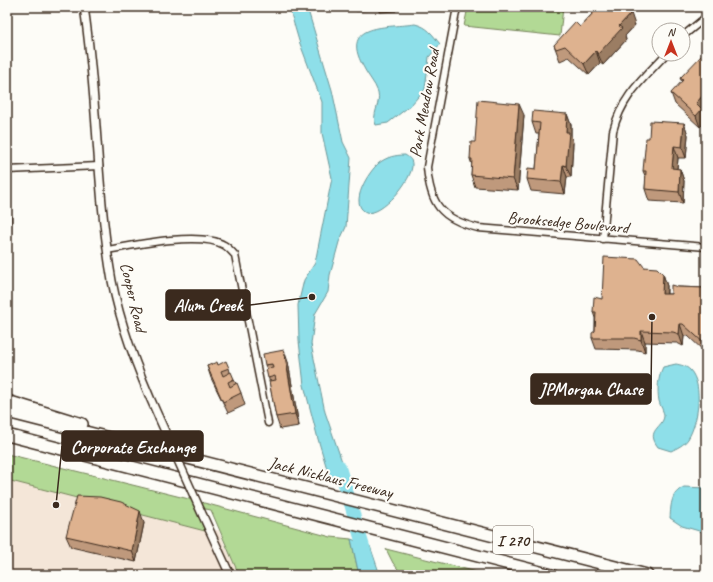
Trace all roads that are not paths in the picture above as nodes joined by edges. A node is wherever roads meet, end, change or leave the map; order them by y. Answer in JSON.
{"nodes":[{"id":1,"x":84,"y":7,"type":"edge"},
{"id":2,"x":457,"y":7,"type":"edge"},
{"id":3,"x":706,"y":17,"type":"edge"},
{"id":4,"x":691,"y":29,"type":"edge"},
{"id":5,"x":659,"y":62,"type":"edge"},
{"id":6,"x":99,"y":166,"type":"junction"},
{"id":7,"x":7,"y":170,"type":"edge"},
{"id":8,"x":436,"y":204,"type":"joint"},
{"id":9,"x":7,"y":216,"type":"edge"},
{"id":10,"x":7,"y":236,"type":"edge"},
{"id":11,"x":603,"y":239,"type":"junction"},
{"id":12,"x":706,"y":247,"type":"edge"},
{"id":13,"x":108,"y":250,"type":"junction"},
{"id":14,"x":7,"y":400,"type":"edge"},
{"id":15,"x":7,"y":412,"type":"edge"},
{"id":16,"x":268,"y":423,"type":"dead end"},
{"id":17,"x":7,"y":435,"type":"edge"},
{"id":18,"x":139,"y":444,"type":"junction"},
{"id":19,"x":230,"y":575,"type":"edge"},
{"id":20,"x":552,"y":575,"type":"edge"},
{"id":21,"x":647,"y":575,"type":"edge"}],
"edges":[{"from":1,"to":6,"type":"street","name":"Cooper Road"},
{"from":2,"to":8,"type":"street","name":"Park Meadow Road"},
{"from":3,"to":4,"type":"street"},
{"from":5,"to":11,"type":"street"},
{"from":6,"to":7,"type":"street"},
{"from":6,"to":13,"type":"street","name":"Cooper Road"},
{"from":8,"to":11,"type":"street","name":"Brooksedge Boulevard"},
{"from":9,"to":10,"type":"street"},
{"from":11,"to":12,"type":"street","name":"Brooksedge Boulevard"},
{"from":13,"to":16,"type":"street"},
{"from":13,"to":19,"type":"street","name":"Cooper Road","bridge":true},
{"from":14,"to":18,"type":"highway"},
{"from":15,"to":18,"type":"highway","name":"Jack Nicklaus Freeway","number":"I 270"},
{"from":17,"to":20,"type":"highway","number":"I 270"},
{"from":18,"to":21,"type":"highway","name":"Jack Nicklaus Freeway","number":"I 270"}]}
